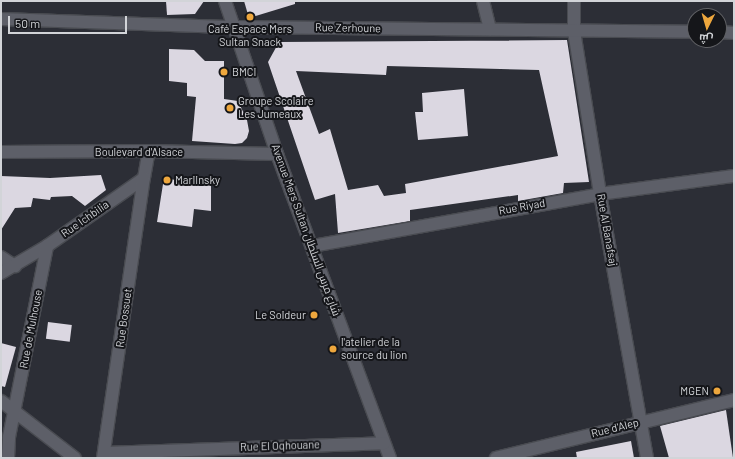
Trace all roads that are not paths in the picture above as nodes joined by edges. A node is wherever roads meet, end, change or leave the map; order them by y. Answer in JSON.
{"nodes":[{"id":1,"x":226,"y":1,"type":"edge"},
{"id":2,"x":483,"y":1,"type":"edge"},
{"id":3,"x":574,"y":1,"type":"edge"},
{"id":4,"x":1,"y":20,"type":"edge"},
{"id":5,"x":234,"y":27,"type":"junction"},
{"id":6,"x":490,"y":30,"type":"junction"},
{"id":7,"x":574,"y":31,"type":"junction"},
{"id":8,"x":687,"y":32,"type":"edge"},
{"id":9,"x":149,"y":151,"type":"junction"},
{"id":10,"x":1,"y":152,"type":"edge"},
{"id":11,"x":277,"y":154,"type":"junction"},
{"id":12,"x":734,"y":176,"type":"edge"},
{"id":13,"x":144,"y":178,"type":"junction"},
{"id":14,"x":600,"y":194,"type":"junction"},
{"id":15,"x":47,"y":246,"type":"junction"},
{"id":16,"x":312,"y":246,"type":"junction"},
{"id":17,"x":1,"y":257,"type":"edge"},
{"id":18,"x":15,"y":266,"type":"junction"},
{"id":19,"x":1,"y":273,"type":"edge"},
{"id":20,"x":734,"y":400,"type":"edge"},
{"id":21,"x":1,"y":401,"type":"edge"},
{"id":22,"x":14,"y":412,"type":"junction"},
{"id":23,"x":641,"y":422,"type":"junction"},
{"id":24,"x":384,"y":443,"type":"junction"},
{"id":25,"x":546,"y":452,"type":"edge"},
{"id":26,"x":104,"y":455,"type":"edge"},
{"id":27,"x":8,"y":458,"type":"edge"},
{"id":28,"x":75,"y":458,"type":"edge"},
{"id":29,"x":390,"y":458,"type":"edge"},
{"id":30,"x":496,"y":458,"type":"edge"},
{"id":31,"x":647,"y":458,"type":"edge"}],
"edges":[{"from":1,"to":5,"type":"street","name":"Avenue Mers Sultan شارع مرس السلطان"},
{"from":2,"to":6,"type":"street"},
{"from":3,"to":7,"type":"street","name":"Rue Al Banafsaj"},
{"from":4,"to":5,"type":"street","name":"Rue Zerhoune"},
{"from":5,"to":6,"type":"street","name":"Rue Zerhoune"},
{"from":5,"to":11,"type":"street","name":"Avenue Mers Sultan شارع مرس السلطان"},
{"from":6,"to":7,"type":"street","name":"Rue Zerhoune"},
{"from":7,"to":8,"type":"street","name":"Rue Zerhoune"},
{"from":7,"to":14,"type":"street","name":"Rue Al Banafsaj"},
{"from":9,"to":10,"type":"street","name":"Boulevard d'Alsace"},
{"from":9,"to":11,"type":"street","name":"Boulevard d'Alsace"},
{"from":9,"to":13,"type":"street"},
{"from":11,"to":16,"type":"street","name":"Avenue Mers Sultan شارع مرس السلطان"},
{"from":12,"to":14,"type":"street","name":"Rue Riyad"},
{"from":13,"to":15,"type":"street","name":"Rue Ichbilia"},
{"from":13,"to":26,"type":"street","name":"Rue Bossuet"},
{"from":14,"to":16,"type":"street","name":"Rue Riyad"},
{"from":14,"to":23,"type":"street","name":"Rue Al Banafsaj"},
{"from":15,"to":18,"type":"street","name":"Rue Ichbilia"},
{"from":15,"to":22,"type":"street","name":"Rue de Mulhouse"},
{"from":16,"to":24,"type":"street","name":"Avenue Mers Sultan شارع مرس السلطان"},
{"from":17,"to":18,"type":"street"},
{"from":18,"to":19,"type":"street","name":"Rue Ichbilia"},
{"from":20,"to":23,"type":"street","name":"Rue d'Alep"},
{"from":21,"to":22,"type":"street"},
{"from":22,"to":27,"type":"street","name":"Rue de Mulhouse"},
{"from":22,"to":28,"type":"street"},
{"from":23,"to":25,"type":"street","name":"Rue d'Alep"},
{"from":23,"to":31,"type":"street","name":"Rue Al Banafsaj"},
{"from":24,"to":26,"type":"street","name":"Rue El Oqhouane"},
{"from":24,"to":29,"type":"street","name":"Avenue Mers Sultan شارع مرس السلطان"},
{"from":25,"to":30,"type":"street","name":"Rue d'Alep"}]}
